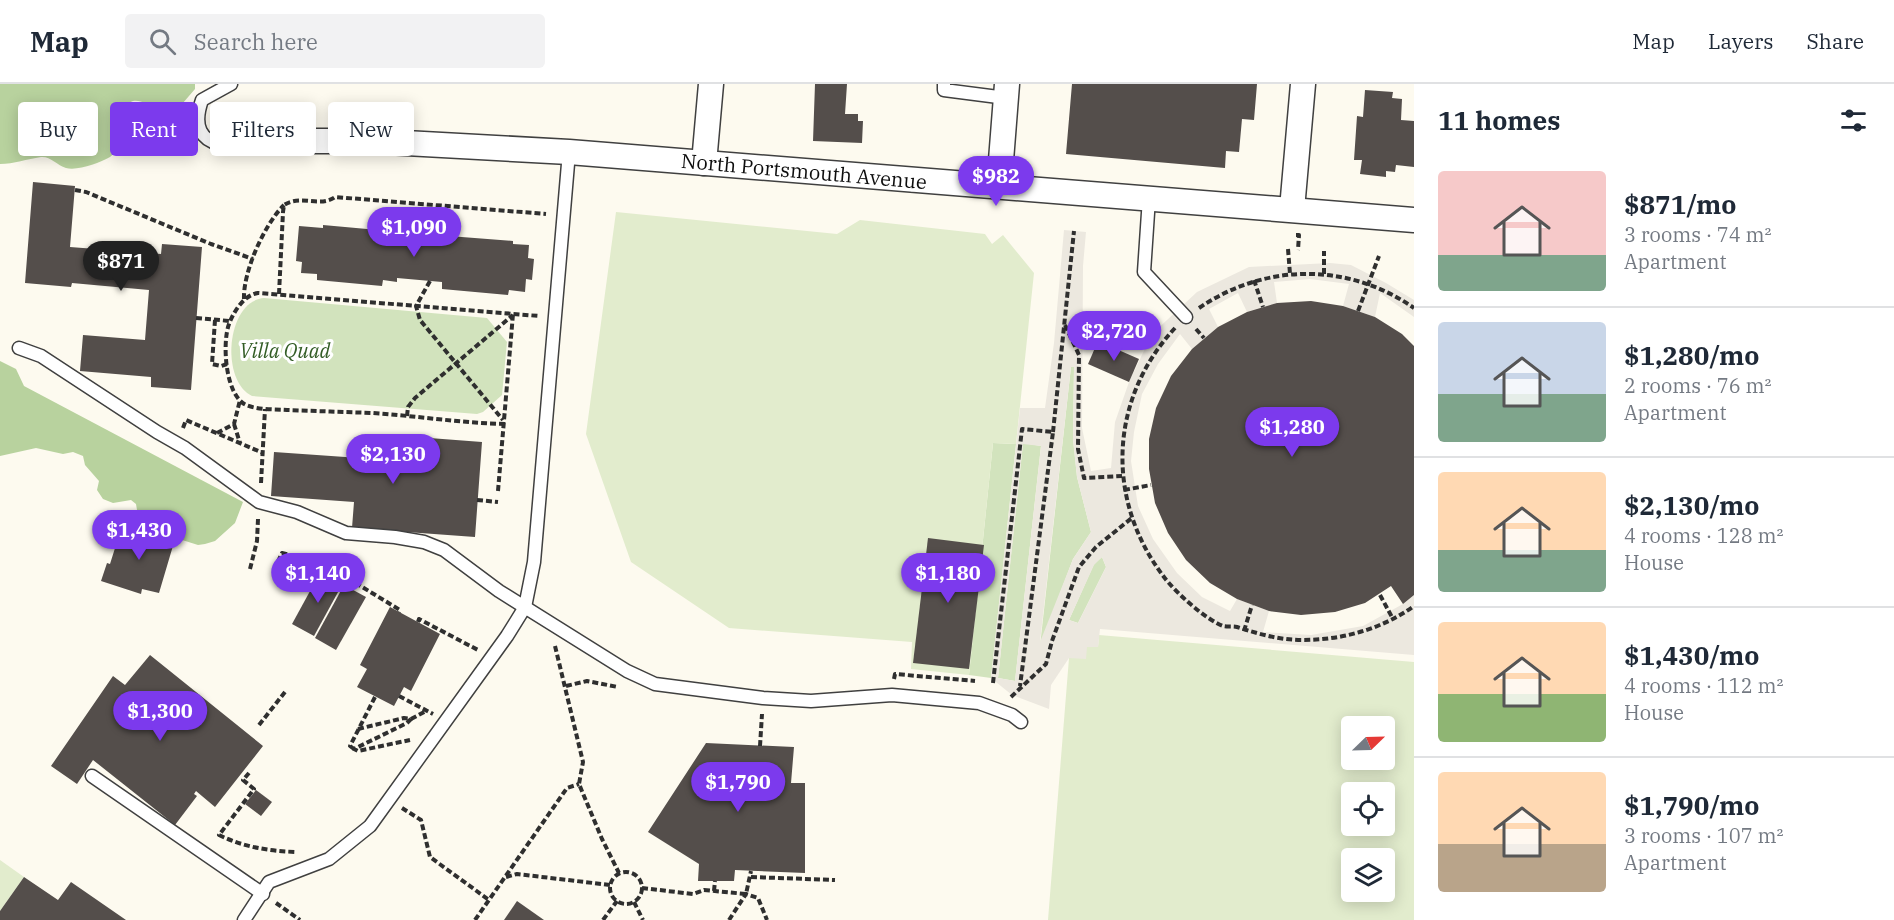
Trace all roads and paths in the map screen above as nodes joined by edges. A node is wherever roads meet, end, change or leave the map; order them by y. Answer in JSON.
{"nodes":[{"id":1,"x":231,"y":84,"type":"edge"},
{"id":2,"x":711,"y":84,"type":"edge"},
{"id":3,"x":944,"y":84,"type":"edge"},
{"id":4,"x":1303,"y":84,"type":"edge"},
{"id":5,"x":1006,"y":91,"type":"edge"},
{"id":6,"x":316,"y":141,"type":"edge"},
{"id":7,"x":210,"y":142,"type":"edge"},
{"id":8,"x":569,"y":152,"type":"junction"},
{"id":9,"x":704,"y":163,"type":"junction"},
{"id":10,"x":999,"y":186,"type":"junction"},
{"id":11,"x":75,"y":190,"type":"dead end"},
{"id":12,"x":1149,"y":198,"type":"junction"},
{"id":13,"x":284,"y":205,"type":"junction"},
{"id":14,"x":1292,"y":209,"type":"junction"},
{"id":15,"x":546,"y":213,"type":"dead end"},
{"id":16,"x":1414,"y":220,"type":"edge"},
{"id":17,"x":1074,"y":231,"type":"dead end"},
{"id":18,"x":1288,"y":235,"type":"dead end"},
{"id":19,"x":1288,"y":249,"type":"dead end"},
{"id":20,"x":1298,"y":250,"type":"dead end"},
{"id":21,"x":1324,"y":251,"type":"dead end"},
{"id":22,"x":1379,"y":256,"type":"dead end"},
{"id":23,"x":253,"y":259,"type":"junction"},
{"id":24,"x":1290,"y":274,"type":"junction"},
{"id":25,"x":1324,"y":274,"type":"junction"},
{"id":26,"x":1254,"y":280,"type":"junction"},
{"id":27,"x":430,"y":281,"type":"dead end"},
{"id":28,"x":1368,"y":285,"type":"junction"},
{"id":29,"x":279,"y":294,"type":"junction"},
{"id":30,"x":244,"y":300,"type":"junction"},
{"id":31,"x":416,"y":306,"type":"junction"},
{"id":32,"x":1263,"y":307,"type":"dead end"},
{"id":33,"x":1414,"y":308,"type":"edge"},
{"id":34,"x":1358,"y":311,"type":"dead end"},
{"id":35,"x":513,"y":314,"type":"junction"},
{"id":36,"x":555,"y":317,"type":"junction"},
{"id":37,"x":1186,"y":317,"type":"junction"},
{"id":38,"x":196,"y":318,"type":"dead end"},
{"id":39,"x":215,"y":320,"type":"junction"},
{"id":40,"x":230,"y":321,"type":"junction"},
{"id":41,"x":1064,"y":324,"type":"junction"},
{"id":42,"x":19,"y":348,"type":"dead end"},
{"id":43,"x":455,"y":363,"type":"junction"},
{"id":44,"x":227,"y":364,"type":"junction"},
{"id":45,"x":240,"y":400,"type":"junction"},
{"id":46,"x":265,"y":409,"type":"junction"},
{"id":47,"x":407,"y":416,"type":"junction"},
{"id":48,"x":186,"y":420,"type":"dead end"},
{"id":49,"x":504,"y":423,"type":"junction"},
{"id":50,"x":234,"y":424,"type":"junction"},
{"id":51,"x":1053,"y":432,"type":"junction"},
{"id":52,"x":216,"y":433,"type":"junction"},
{"id":53,"x":240,"y":443,"type":"junction"},
{"id":54,"x":263,"y":453,"type":"junction"},
{"id":55,"x":1122,"y":476,"type":"junction"},
{"id":56,"x":1151,"y":485,"type":"dead end"},
{"id":57,"x":261,"y":490,"type":"dead end"},
{"id":58,"x":1124,"y":490,"type":"junction"},
{"id":59,"x":498,"y":491,"type":"dead end"},
{"id":60,"x":477,"y":500,"type":"dead end"},
{"id":61,"x":498,"y":502,"type":"dead end"},
{"id":62,"x":259,"y":510,"type":"dead end"},
{"id":63,"x":1133,"y":517,"type":"junction"},
{"id":64,"x":250,"y":569,"type":"dead end"},
{"id":65,"x":274,"y":570,"type":"dead end"},
{"id":66,"x":1380,"y":595,"type":"dead end"},
{"id":67,"x":1252,"y":605,"type":"dead end"},
{"id":68,"x":1414,"y":606,"type":"edge"},
{"id":69,"x":525,"y":608,"type":"junction"},
{"id":70,"x":399,"y":612,"type":"dead end"},
{"id":71,"x":1393,"y":619,"type":"junction"},
{"id":72,"x":418,"y":622,"type":"dead end"},
{"id":73,"x":1244,"y":631,"type":"junction"},
{"id":74,"x":492,"y":657,"type":"junction"},
{"id":75,"x":560,"y":664,"type":"dead end"},
{"id":76,"x":993,"y":683,"type":"dead end"},
{"id":77,"x":566,"y":686,"type":"junction"},
{"id":78,"x":1020,"y":686,"type":"dead end"},
{"id":79,"x":627,"y":690,"type":"dead end"},
{"id":80,"x":285,"y":692,"type":"dead end"},
{"id":81,"x":399,"y":696,"type":"dead end"},
{"id":82,"x":375,"y":697,"type":"dead end"},
{"id":83,"x":763,"y":698,"type":"junction"},
{"id":84,"x":427,"y":711,"type":"junction"},
{"id":85,"x":1006,"y":713,"type":"junction"},
{"id":86,"x":411,"y":719,"type":"junction"},
{"id":87,"x":445,"y":722,"type":"junction"},
{"id":88,"x":1021,"y":722,"type":"dead end"},
{"id":89,"x":259,"y":725,"type":"dead end"},
{"id":90,"x":358,"y":729,"type":"junction"},
{"id":91,"x":429,"y":745,"type":"junction"},
{"id":92,"x":760,"y":746,"type":"dead end"},
{"id":93,"x":354,"y":749,"type":"junction"},
{"id":94,"x":249,"y":773,"type":"dead end"},
{"id":95,"x":92,"y":776,"type":"dead end"},
{"id":96,"x":579,"y":784,"type":"junction"},
{"id":97,"x":390,"y":800,"type":"junction"},
{"id":98,"x":297,"y":852,"type":"dead end"},
{"id":99,"x":751,"y":871,"type":"dead end"},
{"id":100,"x":619,"y":873,"type":"junction"},
{"id":101,"x":506,"y":877,"type":"junction"},
{"id":102,"x":751,"y":877,"type":"junction"},
{"id":103,"x":835,"y":879,"type":"dead end"},
{"id":104,"x":715,"y":881,"type":"dead end"},
{"id":105,"x":610,"y":885,"type":"junction"},
{"id":106,"x":642,"y":888,"type":"junction"},
{"id":107,"x":714,"y":891,"type":"junction"},
{"id":108,"x":263,"y":894,"type":"junction"},
{"id":109,"x":746,"y":894,"type":"junction"},
{"id":110,"x":489,"y":900,"type":"junction"},
{"id":111,"x":617,"y":901,"type":"junction"},
{"id":112,"x":634,"y":902,"type":"junction"},
{"id":113,"x":244,"y":920,"type":"edge"},
{"id":114,"x":300,"y":920,"type":"edge"},
{"id":115,"x":475,"y":920,"type":"edge"},
{"id":116,"x":603,"y":920,"type":"edge"},
{"id":117,"x":643,"y":920,"type":"edge"},
{"id":118,"x":729,"y":920,"type":"edge"},
{"id":119,"x":767,"y":920,"type":"edge"}],
"edges":[{"from":1,"to":7,"type":"lane"},
{"from":2,"to":9,"type":"street"},
{"from":3,"to":5,"type":"lane"},
{"from":4,"to":14,"type":"street"},
{"from":5,"to":10,"type":"street"},
{"from":6,"to":8,"type":"street","name":"North Portsmouth Avenue"},
{"from":8,"to":9,"type":"street","name":"North Portsmouth Avenue"},
{"from":8,"to":36,"type":"lane"},
{"from":9,"to":10,"type":"street","name":"North Portsmouth Avenue"},
{"from":10,"to":12,"type":"street","name":"North Portsmouth Avenue"},
{"from":11,"to":23,"type":"path"},
{"from":12,"to":14,"type":"street","name":"North Portsmouth Avenue"},
{"from":12,"to":37,"type":"lane"},
{"from":13,"to":15,"type":"path"},
{"from":13,"to":23,"type":"path"},
{"from":13,"to":29,"type":"path"},
{"from":14,"to":16,"type":"street","name":"North Portsmouth Avenue"},
{"from":17,"to":41,"type":"path"},
{"from":18,"to":20,"type":"path"},
{"from":19,"to":24,"type":"path"},
{"from":21,"to":25,"type":"path"},
{"from":22,"to":28,"type":"path"},
{"from":23,"to":30,"type":"path"},
{"from":24,"to":25,"type":"path"},
{"from":24,"to":26,"type":"path"},
{"from":25,"to":28,"type":"path"},
{"from":26,"to":32,"type":"path"},
{"from":26,"to":37,"type":"path"},
{"from":27,"to":31,"type":"path"},
{"from":28,"to":33,"type":"path"},
{"from":28,"to":34,"type":"path"},
{"from":29,"to":30,"type":"path"},
{"from":29,"to":31,"type":"path"},
{"from":30,"to":40,"type":"path"},
{"from":31,"to":35,"type":"path"},
{"from":31,"to":43,"type":"path"},
{"from":35,"to":36,"type":"path"},
{"from":35,"to":43,"type":"path"},
{"from":35,"to":49,"type":"path"},
{"from":36,"to":69,"type":"lane"},
{"from":37,"to":55,"type":"path"},
{"from":38,"to":39,"type":"path"},
{"from":39,"to":40,"type":"path"},
{"from":39,"to":44,"type":"path"},
{"from":40,"to":44,"type":"path"},
{"from":41,"to":51,"type":"path"},
{"from":41,"to":55,"type":"path"},
{"from":42,"to":69,"type":"lane"},
{"from":43,"to":47,"type":"path"},
{"from":43,"to":49,"type":"path"},
{"from":44,"to":45,"type":"path"},
{"from":45,"to":46,"type":"path"},
{"from":45,"to":50,"type":"path"},
{"from":46,"to":47,"type":"path"},
{"from":46,"to":54,"type":"path"},
{"from":47,"to":49,"type":"path"},
{"from":48,"to":52,"type":"path"},
{"from":49,"to":59,"type":"path"},
{"from":50,"to":52,"type":"path"},
{"from":50,"to":53,"type":"path"},
{"from":51,"to":76,"type":"path"},
{"from":51,"to":78,"type":"path"},
{"from":52,"to":53,"type":"path"},
{"from":53,"to":54,"type":"path"},
{"from":54,"to":57,"type":"path"},
{"from":55,"to":58,"type":"path"},
{"from":56,"to":58,"type":"path"},
{"from":58,"to":63,"type":"path"},
{"from":60,"to":61,"type":"path"},
{"from":62,"to":64,"type":"path"},
{"from":63,"to":73,"type":"path"},
{"from":63,"to":85,"type":"path"},
{"from":65,"to":70,"type":"path"},
{"from":66,"to":71,"type":"path"},
{"from":67,"to":73,"type":"path"},
{"from":68,"to":71,"type":"path"},
{"from":69,"to":74,"type":"lane"},
{"from":69,"to":83,"type":"lane"},
{"from":71,"to":73,"type":"path"},
{"from":72,"to":74,"type":"path"},
{"from":74,"to":87,"type":"lane"},
{"from":75,"to":77,"type":"path"},
{"from":77,"to":79,"type":"path"},
{"from":77,"to":96,"type":"path"},
{"from":80,"to":89,"type":"path"},
{"from":81,"to":84,"type":"path"},
{"from":82,"to":90,"type":"path"},
{"from":83,"to":85,"type":"lane"},
{"from":83,"to":92,"type":"path"},
{"from":84,"to":86,"type":"path"},
{"from":84,"to":87,"type":"path"},
{"from":85,"to":88,"type":"lane"},
{"from":86,"to":90,"type":"path"},
{"from":86,"to":93,"type":"path"},
{"from":87,"to":91,"type":"lane"},
{"from":90,"to":93,"type":"path"},
{"from":91,"to":93,"type":"path"},
{"from":91,"to":97,"type":"lane"},
{"from":94,"to":98,"type":"path"},
{"from":95,"to":108,"type":"lane"},
{"from":96,"to":100,"type":"path"},
{"from":96,"to":101,"type":"path"},
{"from":97,"to":108,"type":"lane"},
{"from":97,"to":110,"type":"path"},
{"from":99,"to":102,"type":"path"},
{"from":100,"to":105,"type":"path"},
{"from":100,"to":106,"type":"path"},
{"from":101,"to":105,"type":"path"},
{"from":101,"to":110,"type":"path"},
{"from":102,"to":103,"type":"path"},
{"from":102,"to":109,"type":"path"},
{"from":104,"to":107,"type":"path"},
{"from":105,"to":111,"type":"path"},
{"from":106,"to":107,"type":"path"},
{"from":106,"to":112,"type":"path"},
{"from":107,"to":109,"type":"path"},
{"from":108,"to":113,"type":"lane"},
{"from":108,"to":114,"type":"path"},
{"from":109,"to":118,"type":"path"},
{"from":109,"to":119,"type":"path"},
{"from":110,"to":115,"type":"path"},
{"from":111,"to":112,"type":"path"},
{"from":111,"to":116,"type":"path"},
{"from":112,"to":117,"type":"path"}]}
